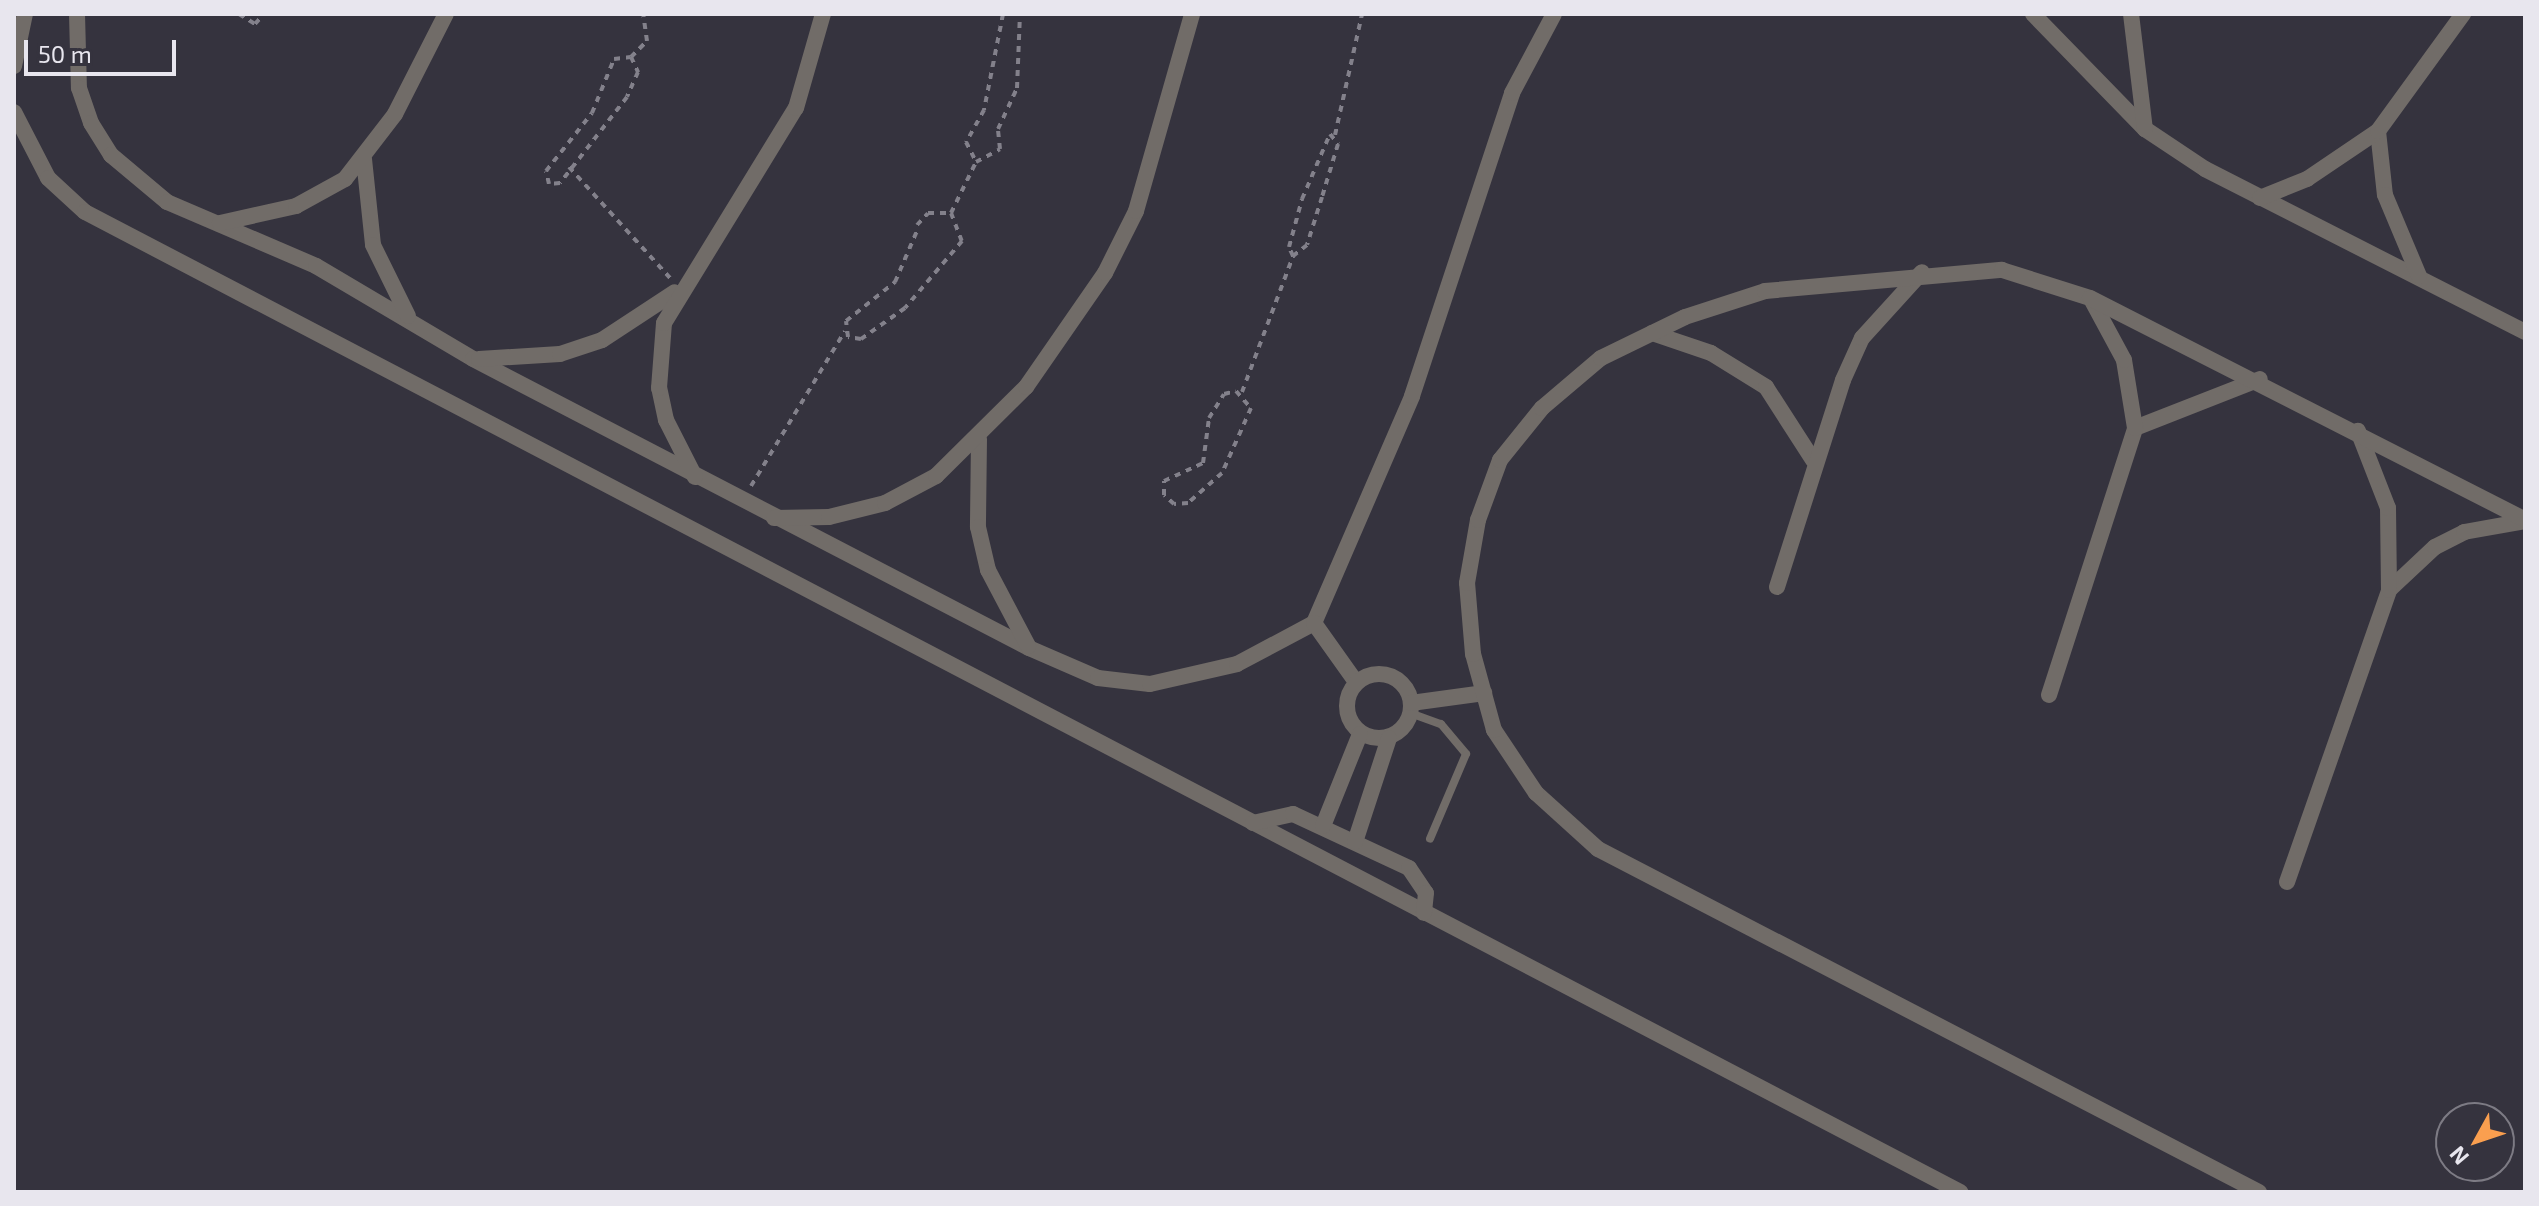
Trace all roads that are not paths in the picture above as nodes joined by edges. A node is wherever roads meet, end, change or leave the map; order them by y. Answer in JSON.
{"nodes":[{"id":1,"x":25,"y":14,"type":"edge"},
{"id":2,"x":77,"y":14,"type":"edge"},
{"id":3,"x":446,"y":14,"type":"edge"},
{"id":4,"x":823,"y":14,"type":"edge"},
{"id":5,"x":1192,"y":14,"type":"edge"},
{"id":6,"x":1554,"y":14,"type":"edge"},
{"id":7,"x":2033,"y":14,"type":"edge"},
{"id":8,"x":2131,"y":14,"type":"edge"},
{"id":9,"x":2463,"y":14,"type":"edge"},
{"id":10,"x":14,"y":66,"type":"edge"},
{"id":11,"x":14,"y":112,"type":"edge"},
{"id":12,"x":2145,"y":129,"type":"junction"},
{"id":13,"x":2378,"y":131,"type":"junction"},
{"id":14,"x":364,"y":159,"type":"junction"},
{"id":15,"x":2260,"y":198,"type":"junction"},
{"id":16,"x":214,"y":224,"type":"junction"},
{"id":17,"x":1922,"y":272,"type":"junction"},
{"id":18,"x":2419,"y":276,"type":"junction"},
{"id":19,"x":679,"y":288,"type":"junction"},
{"id":20,"x":2090,"y":298,"type":"junction"},
{"id":21,"x":411,"y":321,"type":"junction"},
{"id":22,"x":2522,"y":328,"type":"edge"},
{"id":23,"x":1652,"y":333,"type":"junction"},
{"id":24,"x":473,"y":359,"type":"junction"},
{"id":25,"x":2260,"y":379,"type":"junction"},
{"id":26,"x":2135,"y":428,"type":"junction"},
{"id":27,"x":2358,"y":431,"type":"junction"},
{"id":28,"x":979,"y":439,"type":"junction"},
{"id":29,"x":1813,"y":460,"type":"junction"},
{"id":30,"x":696,"y":478,"type":"junction"},
{"id":31,"x":771,"y":518,"type":"junction"},
{"id":32,"x":2525,"y":520,"type":"edge"},
{"id":33,"x":1777,"y":587,"type":"dead end"},
{"id":34,"x":2389,"y":590,"type":"junction"},
{"id":35,"x":1314,"y":623,"type":"junction"},
{"id":36,"x":1029,"y":648,"type":"junction"},
{"id":37,"x":1356,"y":682,"type":"junction"},
{"id":38,"x":1484,"y":693,"type":"junction"},
{"id":39,"x":2049,"y":695,"type":"dead end"},
{"id":40,"x":1411,"y":708,"type":"junction"},
{"id":41,"x":1360,"y":734,"type":"junction"},
{"id":42,"x":1389,"y":738,"type":"junction"},
{"id":43,"x":1253,"y":823,"type":"junction"},
{"id":44,"x":1323,"y":826,"type":"junction"},
{"id":45,"x":1430,"y":839,"type":"dead end"},
{"id":46,"x":1355,"y":842,"type":"junction"},
{"id":47,"x":2287,"y":882,"type":"dead end"},
{"id":48,"x":1424,"y":913,"type":"junction"},
{"id":49,"x":1960,"y":1192,"type":"edge"},
{"id":50,"x":2259,"y":1192,"type":"edge"}],
"edges":[{"from":1,"to":10,"type":"street"},
{"from":2,"to":16,"type":"street"},
{"from":3,"to":14,"type":"street"},
{"from":4,"to":19,"type":"street"},
{"from":5,"to":28,"type":"street"},
{"from":6,"to":35,"type":"street"},
{"from":7,"to":12,"type":"street"},
{"from":8,"to":12,"type":"street"},
{"from":9,"to":13,"type":"street"},
{"from":11,"to":43,"type":"street"},
{"from":12,"to":15,"type":"street"},
{"from":13,"to":15,"type":"street"},
{"from":13,"to":18,"type":"street"},
{"from":14,"to":16,"type":"street"},
{"from":14,"to":21,"type":"street"},
{"from":15,"to":18,"type":"street"},
{"from":16,"to":21,"type":"street"},
{"from":17,"to":20,"type":"street"},
{"from":17,"to":23,"type":"street"},
{"from":17,"to":29,"type":"street"},
{"from":18,"to":22,"type":"street"},
{"from":19,"to":24,"type":"street"},
{"from":19,"to":30,"type":"street"},
{"from":20,"to":25,"type":"street"},
{"from":20,"to":26,"type":"street"},
{"from":21,"to":24,"type":"street"},
{"from":23,"to":29,"type":"street"},
{"from":23,"to":38,"type":"street"},
{"from":24,"to":30,"type":"street"},
{"from":25,"to":26,"type":"street"},
{"from":25,"to":27,"type":"street"},
{"from":26,"to":39,"type":"street"},
{"from":27,"to":32,"type":"street"},
{"from":27,"to":34,"type":"street"},
{"from":28,"to":31,"type":"street"},
{"from":28,"to":36,"type":"street"},
{"from":29,"to":33,"type":"street"},
{"from":30,"to":31,"type":"street"},
{"from":31,"to":36,"type":"street"},
{"from":32,"to":34,"type":"street"},
{"from":34,"to":47,"type":"street"},
{"from":35,"to":36,"type":"street"},
{"from":35,"to":37,"type":"street"},
{"from":37,"to":40,"type":"street"},
{"from":37,"to":41,"type":"street"},
{"from":38,"to":40,"type":"street"},
{"from":38,"to":50,"type":"street"},
{"from":40,"to":42,"type":"street"},
{"from":40,"to":45,"type":"lane"},
{"from":41,"to":42,"type":"street"},
{"from":41,"to":44,"type":"street"},
{"from":42,"to":46,"type":"street"},
{"from":43,"to":44,"type":"street"},
{"from":43,"to":48,"type":"street"},
{"from":44,"to":46,"type":"street"},
{"from":46,"to":48,"type":"street"},
{"from":48,"to":49,"type":"street"}]}
